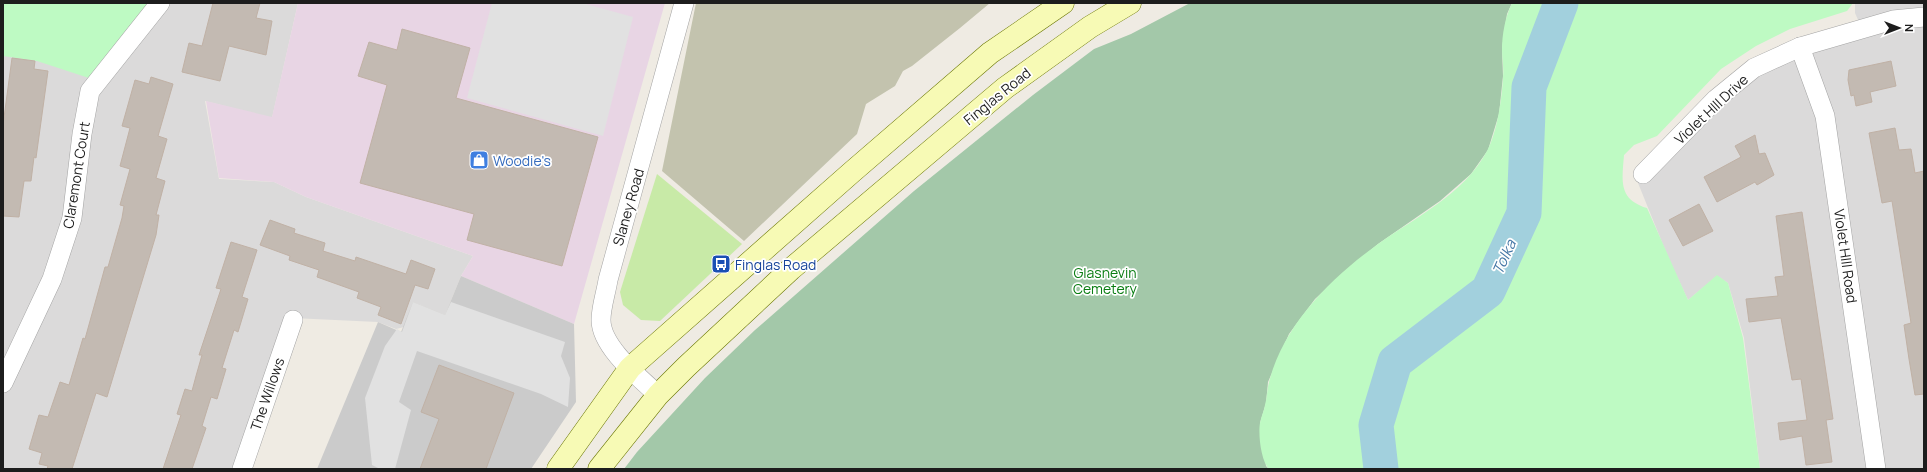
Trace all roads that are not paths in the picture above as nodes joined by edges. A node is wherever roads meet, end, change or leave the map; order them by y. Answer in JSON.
{"nodes":[{"id":1,"x":160,"y":3,"type":"edge"},
{"id":2,"x":684,"y":3,"type":"edge"},
{"id":3,"x":1062,"y":3,"type":"edge"},
{"id":4,"x":1130,"y":3,"type":"edge"},
{"id":5,"x":1924,"y":17,"type":"edge"},
{"id":6,"x":1800,"y":47,"type":"junction"},
{"id":7,"x":1643,"y":174,"type":"dead end"},
{"id":8,"x":293,"y":320,"type":"dead end"},
{"id":9,"x":630,"y":368,"type":"junction"},
{"id":10,"x":3,"y":383,"type":"edge"},
{"id":11,"x":658,"y":395,"type":"junction"},
{"id":12,"x":242,"y":469,"type":"edge"},
{"id":13,"x":558,"y":469,"type":"edge"},
{"id":14,"x":599,"y":469,"type":"edge"},
{"id":15,"x":1876,"y":469,"type":"edge"}],
"edges":[{"from":1,"to":10,"type":"street","name":"Claremont Court"},
{"from":2,"to":9,"type":"street","name":"Slaney Road"},
{"from":3,"to":9,"type":"main road"},
{"from":4,"to":11,"type":"main road","name":"Finglas Road"},
{"from":5,"to":6,"type":"street","name":"Violet HIll Drive"},
{"from":6,"to":7,"type":"street","name":"Violet HIll Drive"},
{"from":6,"to":15,"type":"street","name":"Violet HIll Road"},
{"from":8,"to":12,"type":"street","name":"The Willows"},
{"from":9,"to":11,"type":"street","name":"Slaney Road"},
{"from":9,"to":13,"type":"main road"},
{"from":11,"to":14,"type":"main road","name":"Finglas Road"}]}
